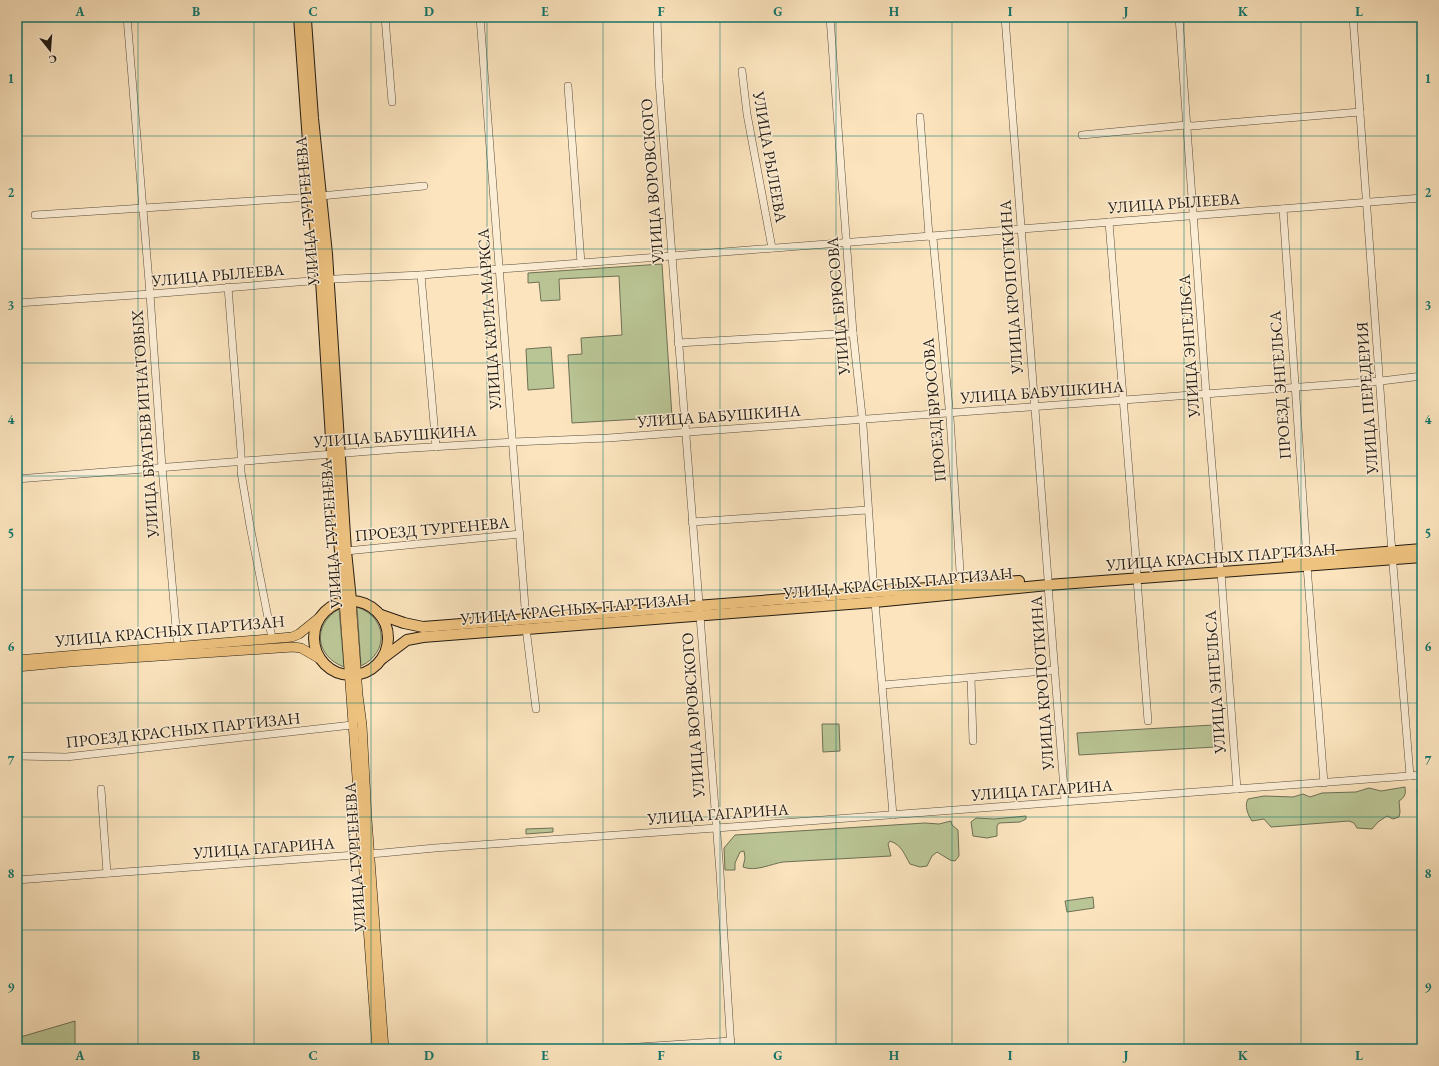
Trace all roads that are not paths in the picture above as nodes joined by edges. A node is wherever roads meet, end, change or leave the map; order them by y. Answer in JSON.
{"nodes":[{"id":1,"x":127,"y":17,"type":"edge"},
{"id":2,"x":299,"y":17,"type":"edge"},
{"id":3,"x":306,"y":17,"type":"edge"},
{"id":4,"x":384,"y":17,"type":"edge"},
{"id":5,"x":480,"y":17,"type":"edge"},
{"id":6,"x":657,"y":17,"type":"edge"},
{"id":7,"x":830,"y":17,"type":"edge"},
{"id":8,"x":1005,"y":17,"type":"edge"},
{"id":9,"x":1179,"y":17,"type":"edge"},
{"id":10,"x":1353,"y":17,"type":"edge"},
{"id":11,"x":742,"y":71,"type":"dead end"},
{"id":12,"x":568,"y":86,"type":"dead end"},
{"id":13,"x":392,"y":102,"type":"dead end"},
{"id":14,"x":1360,"y":112,"type":"junction"},
{"id":15,"x":920,"y":117,"type":"dead end"},
{"id":16,"x":1186,"y":125,"type":"junction"},
{"id":17,"x":1082,"y":135,"type":"dead end"},
{"id":18,"x":424,"y":186,"type":"dead end"},
{"id":19,"x":316,"y":196,"type":"junction"},
{"id":20,"x":1422,"y":198,"type":"edge"},
{"id":21,"x":1367,"y":203,"type":"junction"},
{"id":22,"x":143,"y":207,"type":"junction"},
{"id":23,"x":1283,"y":209,"type":"junction"},
{"id":24,"x":35,"y":215,"type":"dead end"},
{"id":25,"x":1193,"y":216,"type":"junction"},
{"id":26,"x":1109,"y":222,"type":"junction"},
{"id":27,"x":1021,"y":229,"type":"junction"},
{"id":28,"x":929,"y":236,"type":"junction"},
{"id":29,"x":847,"y":242,"type":"junction"},
{"id":30,"x":772,"y":248,"type":"junction"},
{"id":31,"x":672,"y":256,"type":"junction"},
{"id":32,"x":581,"y":263,"type":"junction"},
{"id":33,"x":499,"y":269,"type":"junction"},
{"id":34,"x":421,"y":275,"type":"junction"},
{"id":35,"x":325,"y":280,"type":"junction"},
{"id":36,"x":228,"y":287,"type":"junction"},
{"id":37,"x":150,"y":294,"type":"junction"},
{"id":38,"x":17,"y":303,"type":"edge"},
{"id":39,"x":853,"y":333,"type":"junction"},
{"id":40,"x":678,"y":343,"type":"junction"},
{"id":41,"x":1422,"y":376,"type":"edge"},
{"id":42,"x":1380,"y":381,"type":"junction"},
{"id":43,"x":1294,"y":387,"type":"junction"},
{"id":44,"x":1206,"y":393,"type":"junction"},
{"id":45,"x":1123,"y":400,"type":"junction"},
{"id":46,"x":1034,"y":406,"type":"junction"},
{"id":47,"x":950,"y":412,"type":"junction"},
{"id":48,"x":862,"y":419,"type":"junction"},
{"id":49,"x":685,"y":432,"type":"junction"},
{"id":50,"x":512,"y":442,"type":"junction"},
{"id":51,"x":436,"y":447,"type":"junction"},
{"id":52,"x":336,"y":454,"type":"junction"},
{"id":53,"x":241,"y":461,"type":"junction"},
{"id":54,"x":162,"y":467,"type":"junction"},
{"id":55,"x":17,"y":479,"type":"edge"},
{"id":56,"x":868,"y":510,"type":"junction"},
{"id":57,"x":692,"y":522,"type":"junction"},
{"id":58,"x":520,"y":534,"type":"junction"},
{"id":59,"x":1422,"y":549,"type":"edge"},
{"id":60,"x":346,"y":551,"type":"junction"},
{"id":61,"x":1393,"y":556,"type":"junction"},
{"id":62,"x":1422,"y":557,"type":"edge"},
{"id":63,"x":1307,"y":562,"type":"junction"},
{"id":64,"x":1221,"y":569,"type":"junction"},
{"id":65,"x":1137,"y":575,"type":"junction"},
{"id":66,"x":1048,"y":582,"type":"junction"},
{"id":67,"x":961,"y":586,"type":"junction"},
{"id":68,"x":874,"y":597,"type":"junction"},
{"id":69,"x":348,"y":601,"type":"junction"},
{"id":70,"x":699,"y":610,"type":"junction"},
{"id":71,"x":381,"y":615,"type":"junction"},
{"id":72,"x":320,"y":617,"type":"junction"},
{"id":73,"x":526,"y":624,"type":"junction"},
{"id":74,"x":272,"y":638,"type":"junction"},
{"id":75,"x":177,"y":639,"type":"dead end"},
{"id":76,"x":383,"y":658,"type":"junction"},
{"id":77,"x":320,"y":659,"type":"junction"},
{"id":78,"x":17,"y":660,"type":"edge"},
{"id":79,"x":17,"y":667,"type":"edge"},
{"id":80,"x":1055,"y":670,"type":"junction"},
{"id":81,"x":353,"y":675,"type":"junction"},
{"id":82,"x":970,"y":678,"type":"junction"},
{"id":83,"x":883,"y":685,"type":"junction"},
{"id":84,"x":536,"y":709,"type":"dead end"},
{"id":85,"x":1148,"y":721,"type":"dead end"},
{"id":86,"x":352,"y":725,"type":"junction"},
{"id":87,"x":973,"y":741,"type":"dead end"},
{"id":88,"x":17,"y":756,"type":"edge"},
{"id":89,"x":1422,"y":775,"type":"edge"},
{"id":90,"x":1410,"y":776,"type":"junction"},
{"id":91,"x":1324,"y":783,"type":"junction"},
{"id":92,"x":101,"y":789,"type":"dead end"},
{"id":93,"x":1237,"y":789,"type":"junction"},
{"id":94,"x":1065,"y":802,"type":"junction"},
{"id":95,"x":894,"y":815,"type":"junction"},
{"id":96,"x":716,"y":828,"type":"junction"},
{"id":97,"x":366,"y":854,"type":"junction"},
{"id":98,"x":107,"y":873,"type":"junction"},
{"id":99,"x":17,"y":880,"type":"edge"},
{"id":100,"x":731,"y":1041,"type":"junction"},
{"id":101,"x":377,"y":1049,"type":"edge"},
{"id":102,"x":384,"y":1049,"type":"edge"},
{"id":103,"x":607,"y":1049,"type":"edge"},
{"id":104,"x":731,"y":1049,"type":"edge"}],
"edges":[{"from":1,"to":22,"type":"street","name":"УЛИЦА БРАТЬЕВ ИГНАТОВЫХ"},
{"from":2,"to":19,"type":"highway","name":"УЛИЦА ТУРГЕНЕВА"},
{"from":3,"to":19,"type":"highway","name":"УЛИЦА ТУРГЕНЕВА"},
{"from":4,"to":13,"type":"street"},
{"from":5,"to":33,"type":"street","name":"УЛИЦА КАРЛА МАРКСА"},
{"from":6,"to":31,"type":"street","name":"УЛИЦА ВОРОВСКОГО"},
{"from":7,"to":29,"type":"street","name":"УЛИЦА БРЮСОВА"},
{"from":8,"to":27,"type":"street","name":"УЛИЦА КРОПОТКИНА"},
{"from":9,"to":16,"type":"street","name":"УЛИЦА ЭНГЕЛЬСА"},
{"from":10,"to":14,"type":"street","name":"УЛИЦА ПЕРЕДЕРИЯ"},
{"from":11,"to":30,"type":"street","name":"УЛИЦА РЫЛЕЕВА"},
{"from":12,"to":32,"type":"street"},
{"from":14,"to":16,"type":"street"},
{"from":14,"to":21,"type":"street","name":"УЛИЦА ПЕРЕДЕРИЯ"},
{"from":15,"to":28,"type":"street"},
{"from":16,"to":17,"type":"street"},
{"from":16,"to":25,"type":"street","name":"УЛИЦА ЭНГЕЛЬСА"},
{"from":18,"to":19,"type":"street"},
{"from":19,"to":22,"type":"street"},
{"from":19,"to":35,"type":"highway","name":"УЛИЦА ТУРГЕНЕВА"},
{"from":20,"to":21,"type":"street","name":"УЛИЦА РЫЛЕЕВА"},
{"from":21,"to":23,"type":"street","name":"УЛИЦА РЫЛЕЕВА"},
{"from":21,"to":42,"type":"street","name":"УЛИЦА ПЕРЕДЕРИЯ"},
{"from":22,"to":24,"type":"street"},
{"from":22,"to":37,"type":"street","name":"УЛИЦА БРАТЬЕВ ИГНАТОВЫХ"},
{"from":23,"to":25,"type":"street","name":"УЛИЦА РЫЛЕЕВА"},
{"from":23,"to":43,"type":"street","name":"ПРОЕЗД ЭНГЕЛЬСА"},
{"from":25,"to":26,"type":"street","name":"УЛИЦА РЫЛЕЕВА"},
{"from":25,"to":44,"type":"street","name":"УЛИЦА ЭНГЕЛЬСА"},
{"from":26,"to":27,"type":"street","name":"УЛИЦА РЫЛЕЕВА"},
{"from":26,"to":45,"type":"street"},
{"from":27,"to":28,"type":"street","name":"УЛИЦА РЫЛЕЕВА"},
{"from":27,"to":46,"type":"street","name":"УЛИЦА КРОПОТКИНА"},
{"from":28,"to":29,"type":"street","name":"УЛИЦА РЫЛЕЕВА"},
{"from":28,"to":47,"type":"street","name":"ПРОЕЗД БРЮСОВА"},
{"from":29,"to":30,"type":"street","name":"УЛИЦА РЫЛЕЕВА"},
{"from":29,"to":39,"type":"street","name":"УЛИЦА БРЮСОВА"},
{"from":30,"to":31,"type":"street","name":"УЛИЦА РЫЛЕЕВА"},
{"from":31,"to":32,"type":"street","name":"УЛИЦА РЫЛЕЕВА"},
{"from":31,"to":40,"type":"street","name":"УЛИЦА ВОРОВСКОГО"},
{"from":32,"to":33,"type":"street","name":"УЛИЦА РЫЛЕЕВА"},
{"from":33,"to":34,"type":"street","name":"УЛИЦА РЫЛЕЕВА"},
{"from":33,"to":50,"type":"street","name":"УЛИЦА КАРЛА МАРКСА"},
{"from":34,"to":35,"type":"street","name":"УЛИЦА РЫЛЕЕВА"},
{"from":34,"to":51,"type":"street"},
{"from":35,"to":36,"type":"street","name":"УЛИЦА РЫЛЕЕВА"},
{"from":35,"to":52,"type":"highway","name":"УЛИЦА ТУРГЕНЕВА"},
{"from":36,"to":37,"type":"street","name":"УЛИЦА РЫЛЕЕВА"},
{"from":36,"to":53,"type":"street"},
{"from":37,"to":38,"type":"street","name":"УЛИЦА РЫЛЕЕВА"},
{"from":37,"to":54,"type":"street","name":"УЛИЦА БРАТЬЕВ ИГНАТОВЫХ"},
{"from":39,"to":40,"type":"street"},
{"from":39,"to":48,"type":"street","name":"УЛИЦА БРЮСОВА"},
{"from":40,"to":49,"type":"street","name":"УЛИЦА ВОРОВСКОГО"},
{"from":41,"to":42,"type":"street","name":"УЛИЦА БАБУШКИНА"},
{"from":42,"to":43,"type":"street","name":"УЛИЦА БАБУШКИНА"},
{"from":42,"to":61,"type":"street","name":"УЛИЦА ПЕРЕДЕРИЯ"},
{"from":43,"to":44,"type":"street","name":"УЛИЦА БАБУШКИНА"},
{"from":43,"to":63,"type":"street","name":"ПРОЕЗД ЭНГЕЛЬСА"},
{"from":44,"to":45,"type":"street","name":"УЛИЦА БАБУШКИНА"},
{"from":44,"to":64,"type":"street","name":"УЛИЦА ЭНГЕЛЬСА"},
{"from":45,"to":46,"type":"street","name":"УЛИЦА БАБУШКИНА"},
{"from":45,"to":65,"type":"street"},
{"from":46,"to":47,"type":"street","name":"УЛИЦА БАБУШКИНА"},
{"from":46,"to":66,"type":"street","name":"УЛИЦА КРОПОТКИНА"},
{"from":47,"to":48,"type":"street","name":"УЛИЦА БАБУШКИНА"},
{"from":47,"to":67,"type":"street","name":"ПРОЕЗД БРЮСОВА"},
{"from":48,"to":49,"type":"street","name":"УЛИЦА БАБУШКИНА"},
{"from":48,"to":56,"type":"street","name":"УЛИЦА БРЮСОВА"},
{"from":49,"to":50,"type":"street","name":"УЛИЦА БАБУШКИНА"},
{"from":49,"to":57,"type":"street","name":"УЛИЦА ВОРОВСКОГО"},
{"from":50,"to":51,"type":"street","name":"УЛИЦА БАБУШКИНА"},
{"from":50,"to":58,"type":"street","name":"УЛИЦА КАРЛА МАРКСА"},
{"from":51,"to":52,"type":"street","name":"УЛИЦА БАБУШКИНА"},
{"from":52,"to":53,"type":"street","name":"УЛИЦА БАБУШКИНА"},
{"from":52,"to":60,"type":"highway","name":"УЛИЦА ТУРГЕНЕВА"},
{"from":52,"to":69,"type":"highway","name":"УЛИЦА ТУРГЕНЕВА"},
{"from":53,"to":54,"type":"street","name":"УЛИЦА БАБУШКИНА"},
{"from":53,"to":74,"type":"street"},
{"from":54,"to":55,"type":"street","name":"УЛИЦА БАБУШКИНА"},
{"from":54,"to":75,"type":"street","name":"УЛИЦА БРАТЬЕВ ИГНАТОВЫХ"},
{"from":56,"to":57,"type":"street"},
{"from":56,"to":68,"type":"street","name":"УЛИЦА БРЮСОВА"},
{"from":57,"to":70,"type":"street","name":"УЛИЦА ВОРОВСКОГО"},
{"from":58,"to":60,"type":"street","name":"ПРОЕЗД ТУРГЕНЕВА"},
{"from":58,"to":73,"type":"street","name":"УЛИЦА КАРЛА МАРКСА"},
{"from":59,"to":61,"type":"highway","name":"УЛИЦА КРАСНЫХ ПАРТИЗАН"},
{"from":60,"to":69,"type":"highway","name":"УЛИЦА ТУРГЕНЕВА"},
{"from":61,"to":62,"type":"highway","name":"УЛИЦА КРАСНЫХ ПАРТИЗАН"},
{"from":61,"to":63,"type":"highway","name":"УЛИЦА КРАСНЫХ ПАРТИЗАН"},
{"from":61,"to":90,"type":"street","name":"УЛИЦА ПЕРЕДЕРИЯ"},
{"from":63,"to":64,"type":"highway","name":"УЛИЦА КРАСНЫХ ПАРТИЗАН"},
{"from":63,"to":91,"type":"street","name":"ПРОЕЗД ЭНГЕЛЬСА"},
{"from":64,"to":65,"type":"highway","name":"УЛИЦА КРАСНЫХ ПАРТИЗАН"},
{"from":64,"to":93,"type":"street","name":"УЛИЦА ЭНГЕЛЬСА"},
{"from":65,"to":66,"type":"highway","name":"УЛИЦА КРАСНЫХ ПАРТИЗАН"},
{"from":65,"to":85,"type":"street"},
{"from":66,"to":67,"type":"highway","name":"УЛИЦА КРАСНЫХ ПАРТИЗАН"},
{"from":66,"to":68,"type":"highway","name":"УЛИЦА КРАСНЫХ ПАРТИЗАН"},
{"from":66,"to":80,"type":"street","name":"УЛИЦА КРОПОТКИНА"},
{"from":67,"to":68,"type":"highway","name":"УЛИЦА КРАСНЫХ ПАРТИЗАН"},
{"from":68,"to":70,"type":"highway","name":"УЛИЦА КРАСНЫХ ПАРТИЗАН"},
{"from":68,"to":83,"type":"street","name":"УЛИЦА БРЮСОВА"},
{"from":69,"to":71,"type":"highway","name":"УЛИЦА КРАСНЫХ ПАРТИЗАН"},
{"from":69,"to":72,"type":"highway"},
{"from":69,"to":81,"type":"main road","name":"УЛИЦА ТУРГЕНЕВА"},
{"from":70,"to":73,"type":"highway","name":"УЛИЦА КРАСНЫХ ПАРТИЗАН"},
{"from":70,"to":96,"type":"street","name":"УЛИЦА ВОРОВСКОГО"},
{"from":71,"to":73,"type":"highway","name":"УЛИЦА КРАСНЫХ ПАРТИЗАН"},
{"from":71,"to":76,"type":"highway"},
{"from":72,"to":74,"type":"main road","name":"УЛИЦА КРАСНЫХ ПАРТИЗАН"},
{"from":72,"to":77,"type":"highway"},
{"from":73,"to":76,"type":"highway","name":"УЛИЦА КРАСНЫХ ПАРТИЗАН"},
{"from":73,"to":84,"type":"street","name":"УЛИЦА КАРЛА МАРКСА"},
{"from":74,"to":78,"type":"main road","name":"УЛИЦА КРАСНЫХ ПАРТИЗАН"},
{"from":76,"to":81,"type":"highway","name":"УЛИЦА КРАСНЫХ ПАРТИЗАН"},
{"from":77,"to":79,"type":"main road","name":"УЛИЦА КРАСНЫХ ПАРТИЗАН"},
{"from":77,"to":81,"type":"highway"},
{"from":80,"to":82,"type":"street"},
{"from":80,"to":94,"type":"street","name":"УЛИЦА КРОПОТКИНА"},
{"from":81,"to":86,"type":"main road","name":"УЛИЦА ТУРГЕНЕВА"},
{"from":81,"to":97,"type":"main road","name":"УЛИЦА ТУРГЕНЕВА"},
{"from":82,"to":83,"type":"street"},
{"from":82,"to":87,"type":"street"},
{"from":83,"to":95,"type":"street","name":"УЛИЦА БРЮСОВА"},
{"from":86,"to":88,"type":"street","name":"ПРОЕЗД КРАСНЫХ ПАРТИЗАН"},
{"from":86,"to":97,"type":"main road","name":"УЛИЦА ТУРГЕНЕВА"},
{"from":89,"to":90,"type":"street","name":"УЛИЦА ГАГАРИНА"},
{"from":90,"to":91,"type":"street","name":"УЛИЦА ГАГАРИНА"},
{"from":91,"to":93,"type":"street","name":"УЛИЦА ГАГАРИНА"},
{"from":92,"to":98,"type":"street"},
{"from":93,"to":94,"type":"street","name":"УЛИЦА ГАГАРИНА"},
{"from":94,"to":95,"type":"street","name":"УЛИЦА ГАГАРИНА"},
{"from":95,"to":96,"type":"street","name":"УЛИЦА ГАГАРИНА"},
{"from":96,"to":97,"type":"street","name":"УЛИЦА ГАГАРИНА"},
{"from":96,"to":100,"type":"street","name":"УЛИЦА ВОРОВСКОГО"},
{"from":97,"to":98,"type":"street","name":"УЛИЦА ГАГАРИНА"},
{"from":97,"to":101,"type":"main road","name":"УЛИЦА ТУРГЕНЕВА"},
{"from":97,"to":102,"type":"main road","name":"УЛИЦА ТУРГЕНЕВА"},
{"from":98,"to":99,"type":"street","name":"УЛИЦА ГАГАРИНА"},
{"from":100,"to":103,"type":"street"},
{"from":100,"to":104,"type":"street","name":"УЛИЦА ВОРОВСКОГО"}]}
